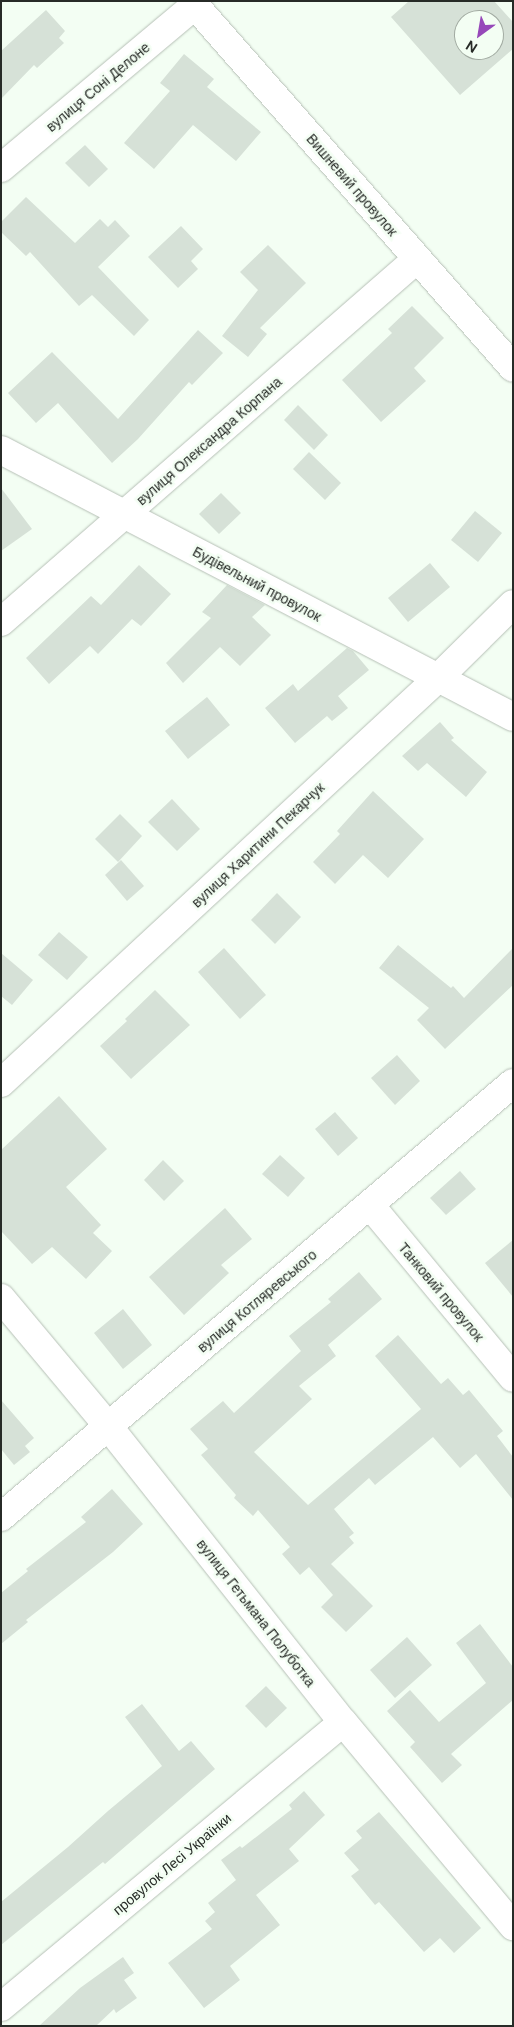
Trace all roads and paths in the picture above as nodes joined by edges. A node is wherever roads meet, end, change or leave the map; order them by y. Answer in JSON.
{"nodes":[{"id":1,"x":193,"y":3,"type":"edge"},
{"id":2,"x":1,"y":168,"type":"edge"},
{"id":3,"x":417,"y":258,"type":"junction"},
{"id":4,"x":513,"y":368,"type":"edge"},
{"id":5,"x":1,"y":450,"type":"edge"},
{"id":6,"x":125,"y":515,"type":"junction"},
{"id":7,"x":513,"y":604,"type":"edge"},
{"id":8,"x":1,"y":622,"type":"edge"},
{"id":9,"x":438,"y":678,"type":"junction"},
{"id":10,"x":513,"y":717,"type":"edge"},
{"id":11,"x":1,"y":1083,"type":"edge"},
{"id":12,"x":513,"y":1083,"type":"edge"},
{"id":13,"x":370,"y":1206,"type":"junction"},
{"id":14,"x":1,"y":1298,"type":"edge"},
{"id":15,"x":513,"y":1378,"type":"edge"},
{"id":16,"x":108,"y":1426,"type":"junction"},
{"id":17,"x":1,"y":1517,"type":"edge"},
{"id":18,"x":343,"y":1722,"type":"junction"},
{"id":19,"x":513,"y":1926,"type":"edge"},
{"id":20,"x":1,"y":2007,"type":"edge"}],
"edges":[{"from":1,"to":2,"type":"street","name":"вулиця Соні Делоне"},
{"from":1,"to":3,"type":"street","name":"Вишневий провулок"},
{"from":3,"to":4,"type":"street","name":"Вишневий провулок"},
{"from":3,"to":6,"type":"street","name":"вулиця Олександра Корпана"},
{"from":5,"to":6,"type":"street","name":"Будівельний провулок"},
{"from":6,"to":8,"type":"street","name":"вулиця Олександра Корпана"},
{"from":6,"to":9,"type":"street","name":"Будівельний провулок"},
{"from":7,"to":9,"type":"street","name":"вулиця Харитини Пекарчук"},
{"from":9,"to":10,"type":"street","name":"Будівельний провулок"},
{"from":9,"to":11,"type":"street","name":"вулиця Харитини Пекарчук"},
{"from":12,"to":13,"type":"street","name":"вулиця Котляревського"},
{"from":13,"to":15,"type":"street","name":"Танковий провулок"},
{"from":13,"to":16,"type":"street","name":"вулиця Котляревського"},
{"from":14,"to":16,"type":"street","name":"вулиця Гетьмана Полуботка"},
{"from":16,"to":17,"type":"street","name":"вулиця Котляревського"},
{"from":16,"to":18,"type":"street","name":"вулиця Гетьмана Полуботка"},
{"from":18,"to":19,"type":"street","name":"вулиця Гетьмана Полуботка"},
{"from":18,"to":20,"type":"street","name":"провулок Лесі Українки"}]}
